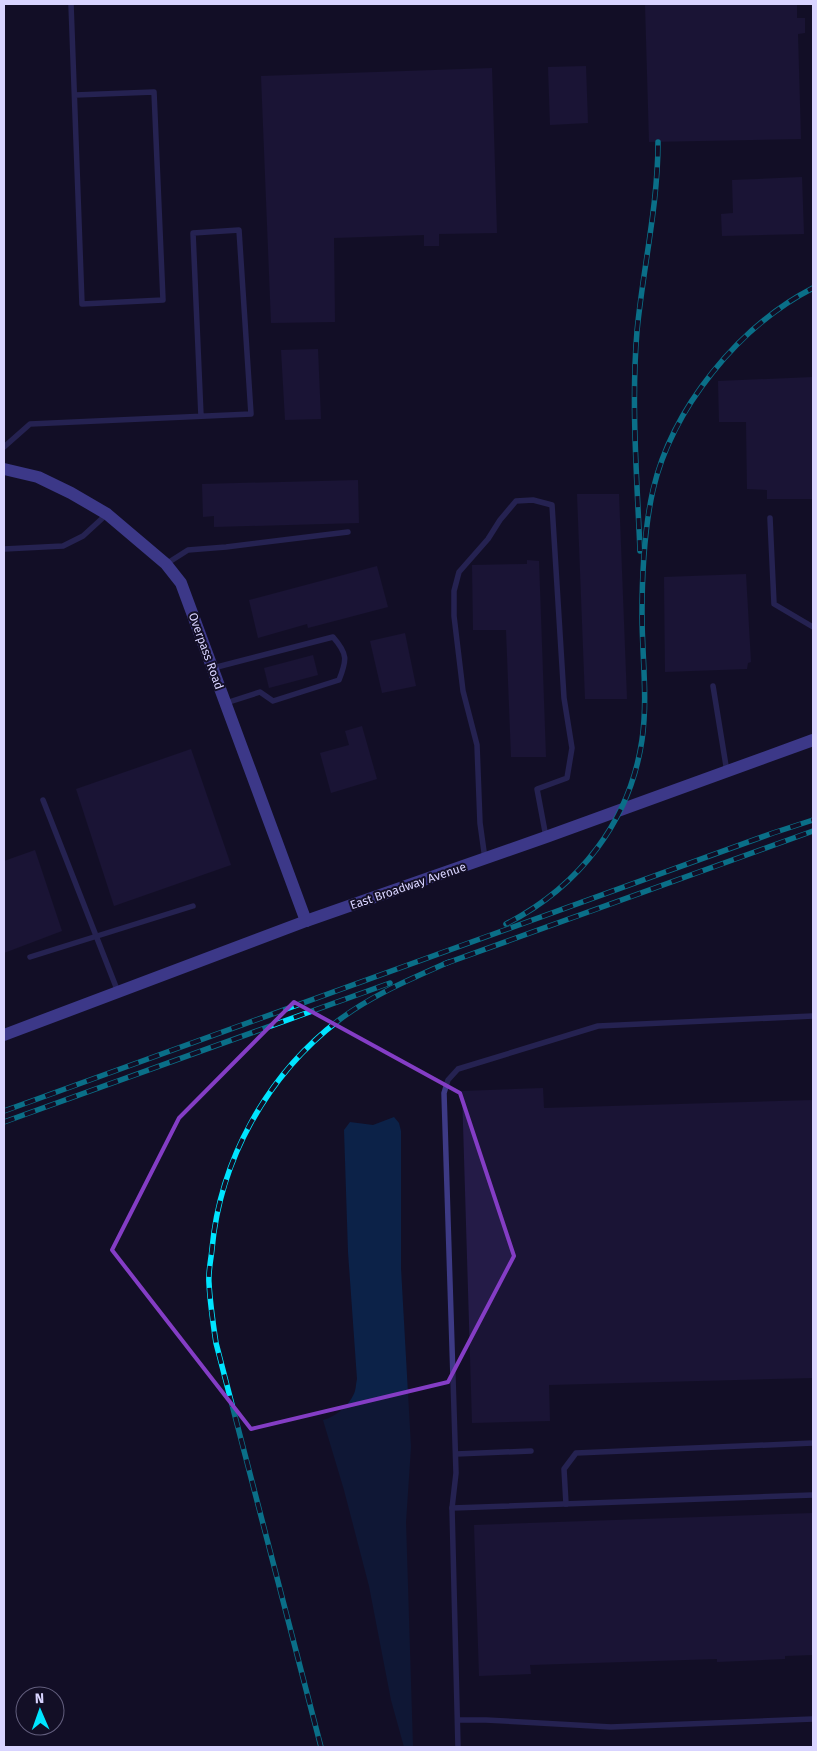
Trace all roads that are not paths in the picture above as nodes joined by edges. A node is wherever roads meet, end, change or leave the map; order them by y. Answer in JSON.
{"nodes":[{"id":1,"x":71,"y":4,"type":"edge"},
{"id":2,"x":75,"y":95,"type":"junction"},
{"id":3,"x":201,"y":416,"type":"junction"},
{"id":4,"x":4,"y":447,"type":"edge"},
{"id":5,"x":4,"y":469,"type":"edge"},
{"id":6,"x":107,"y":514,"type":"junction"},
{"id":7,"x":770,"y":518,"type":"dead end"},
{"id":8,"x":348,"y":532,"type":"dead end"},
{"id":9,"x":4,"y":549,"type":"edge"},
{"id":10,"x":166,"y":564,"type":"junction"},
{"id":11,"x":813,"y":628,"type":"edge"},
{"id":12,"x":212,"y":668,"type":"junction"},
{"id":13,"x":712,"y":686,"type":"dead end"},
{"id":14,"x":226,"y":704,"type":"junction"},
{"id":15,"x":813,"y":740,"type":"edge"},
{"id":16,"x":727,"y":772,"type":"junction"},
{"id":17,"x":43,"y":800,"type":"dead end"},
{"id":18,"x":546,"y":837,"type":"junction"},
{"id":19,"x":485,"y":858,"type":"junction"},
{"id":20,"x":193,"y":906,"type":"dead end"},
{"id":21,"x":306,"y":921,"type":"junction"},
{"id":22,"x":97,"y":937,"type":"junction"},
{"id":23,"x":30,"y":957,"type":"dead end"},
{"id":24,"x":118,"y":992,"type":"junction"},
{"id":25,"x":813,"y":1016,"type":"edge"},
{"id":26,"x":4,"y":1035,"type":"edge"},
{"id":27,"x":813,"y":1444,"type":"edge"},
{"id":28,"x":531,"y":1451,"type":"dead end"},
{"id":29,"x":456,"y":1454,"type":"junction"},
{"id":30,"x":813,"y":1495,"type":"edge"},
{"id":31,"x":566,"y":1504,"type":"junction"},
{"id":32,"x":452,"y":1508,"type":"junction"},
{"id":33,"x":813,"y":1719,"type":"edge"},
{"id":34,"x":458,"y":1720,"type":"junction"},
{"id":35,"x":458,"y":1747,"type":"edge"}],
"edges":[{"from":1,"to":2,"type":"lane"},
{"from":2,"to":2,"type":"lane"},
{"from":3,"to":3,"type":"lane"},
{"from":3,"to":4,"type":"lane"},
{"from":5,"to":6,"type":"main road","name":"Overpass Road"},
{"from":6,"to":9,"type":"lane"},
{"from":6,"to":10,"type":"main road","name":"Overpass Road"},
{"from":7,"to":11,"type":"lane"},
{"from":8,"to":10,"type":"lane"},
{"from":10,"to":12,"type":"main road","name":"Overpass Road"},
{"from":12,"to":14,"type":"main road","name":"Overpass Road"},
{"from":12,"to":14,"type":"lane"},
{"from":13,"to":16,"type":"lane"},
{"from":14,"to":21,"type":"main road","name":"Overpass Road"},
{"from":15,"to":16,"type":"main road","name":"East Broadway Avenue"},
{"from":16,"to":18,"type":"main road","name":"East Broadway Avenue"},
{"from":17,"to":22,"type":"lane"},
{"from":18,"to":19,"type":"main road","name":"East Broadway Avenue"},
{"from":18,"to":19,"type":"lane"},
{"from":19,"to":21,"type":"main road","name":"East Broadway Avenue"},
{"from":20,"to":22,"type":"lane"},
{"from":21,"to":24,"type":"main road","name":"East Broadway Avenue"},
{"from":22,"to":23,"type":"lane"},
{"from":22,"to":24,"type":"lane"},
{"from":24,"to":26,"type":"main road","name":"East Broadway Avenue"},
{"from":25,"to":29,"type":"lane"},
{"from":27,"to":31,"type":"lane"},
{"from":28,"to":29,"type":"lane"},
{"from":29,"to":32,"type":"lane"},
{"from":30,"to":31,"type":"lane"},
{"from":31,"to":32,"type":"lane"},
{"from":32,"to":34,"type":"lane"},
{"from":33,"to":34,"type":"lane"},
{"from":34,"to":35,"type":"lane"}]}
